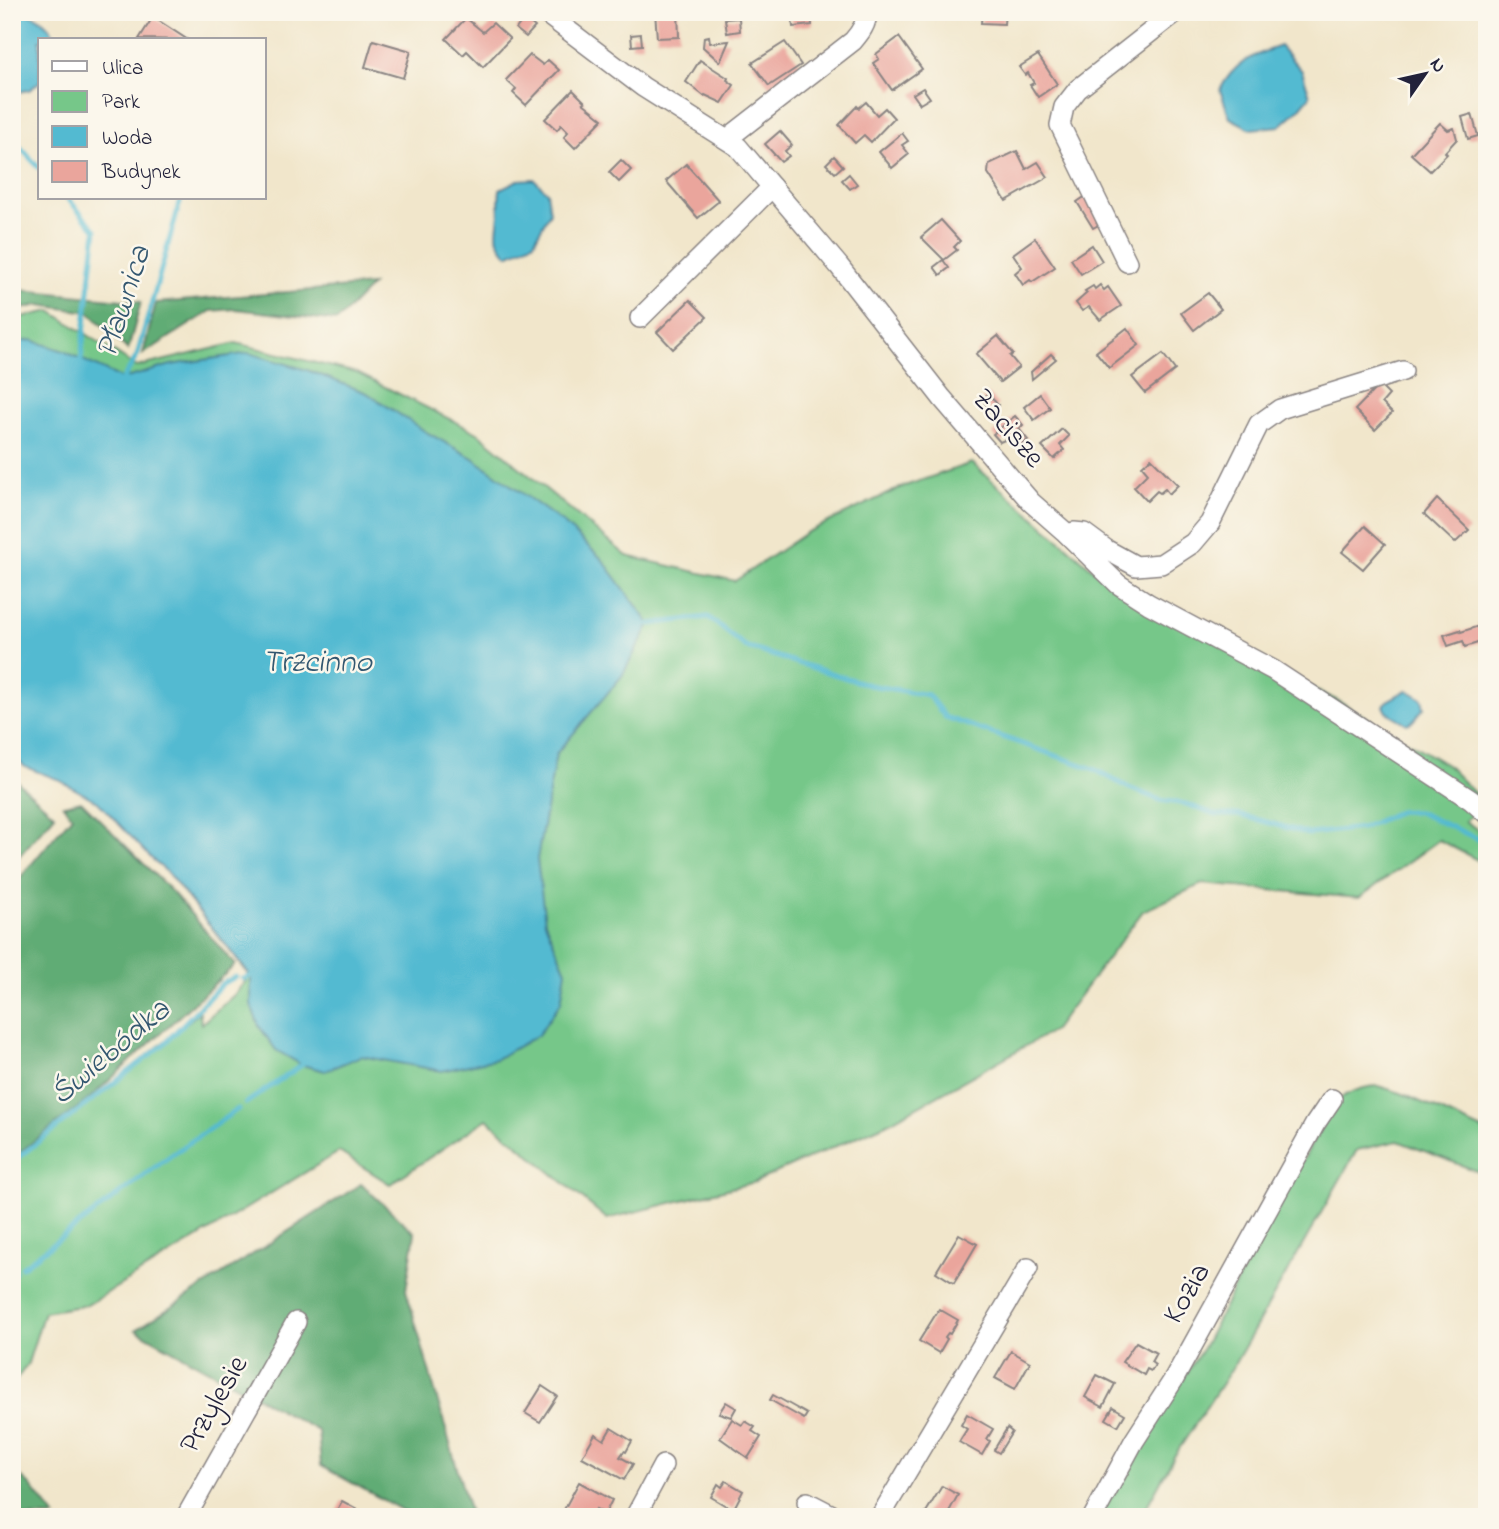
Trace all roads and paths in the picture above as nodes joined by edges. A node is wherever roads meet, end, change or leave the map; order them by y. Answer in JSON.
{"nodes":[{"id":1,"x":544,"y":12,"type":"edge"},
{"id":2,"x":867,"y":12,"type":"edge"},
{"id":3,"x":1176,"y":12,"type":"edge"},
{"id":4,"x":727,"y":139,"type":"junction"},
{"id":5,"x":772,"y":187,"type":"junction"},
{"id":6,"x":1127,"y":262,"type":"dead end"},
{"id":7,"x":640,"y":318,"type":"dead end"},
{"id":8,"x":1403,"y":371,"type":"dead end"},
{"id":9,"x":1065,"y":531,"type":"junction"},
{"id":10,"x":1487,"y":814,"type":"edge"},
{"id":11,"x":1332,"y":1100,"type":"dead end"},
{"id":12,"x":1028,"y":1268,"type":"dead end"},
{"id":13,"x":296,"y":1322,"type":"dead end"},
{"id":14,"x":663,"y":1465,"type":"dead end"},
{"id":15,"x":807,"y":1502,"type":"dead end"},
{"id":16,"x":186,"y":1517,"type":"edge"},
{"id":17,"x":635,"y":1517,"type":"edge"},
{"id":18,"x":836,"y":1517,"type":"edge"},
{"id":19,"x":880,"y":1517,"type":"edge"},
{"id":20,"x":1093,"y":1517,"type":"edge"}],
"edges":[{"from":1,"to":4,"type":"street","name":"Zacisze"},
{"from":2,"to":4,"type":"street"},
{"from":3,"to":6,"type":"street"},
{"from":4,"to":5,"type":"street","name":"Zacisze"},
{"from":5,"to":7,"type":"street"},
{"from":5,"to":9,"type":"street","name":"Zacisze"},
{"from":8,"to":9,"type":"street"},
{"from":9,"to":10,"type":"street","name":"Zacisze"},
{"from":11,"to":20,"type":"street","name":"Kozia"},
{"from":12,"to":19,"type":"street"},
{"from":13,"to":16,"type":"street","name":"Przylesie"},
{"from":14,"to":17,"type":"street"},
{"from":15,"to":18,"type":"street"}]}
